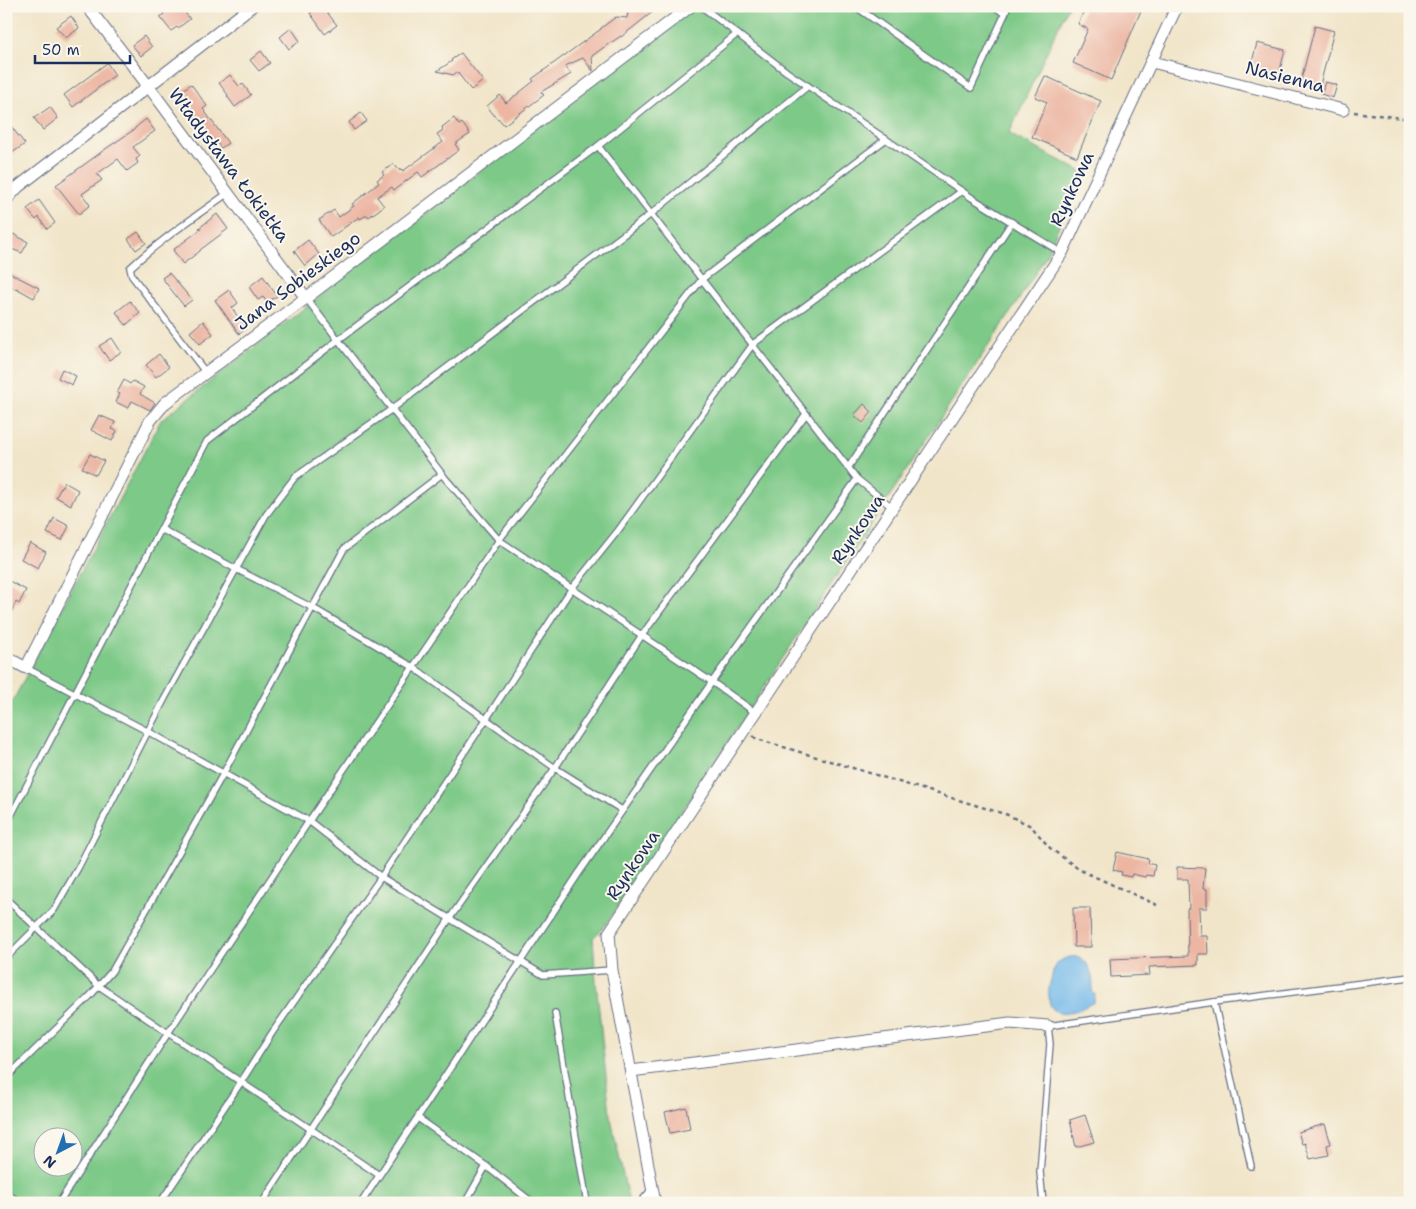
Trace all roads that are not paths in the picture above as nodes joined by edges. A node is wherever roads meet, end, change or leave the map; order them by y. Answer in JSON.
{"nodes":[{"id":1,"x":87,"y":6,"type":"edge"},
{"id":2,"x":252,"y":6,"type":"edge"},
{"id":3,"x":691,"y":6,"type":"edge"},
{"id":4,"x":701,"y":6,"type":"edge"},
{"id":5,"x":856,"y":6,"type":"edge"},
{"id":6,"x":994,"y":6,"type":"edge"},
{"id":7,"x":1008,"y":6,"type":"edge"},
{"id":8,"x":1177,"y":6,"type":"edge"},
{"id":9,"x":1004,"y":14,"type":"junction"},
{"id":10,"x":737,"y":34,"type":"junction"},
{"id":11,"x":1152,"y":62,"type":"junction"},
{"id":12,"x":808,"y":86,"type":"junction"},
{"id":13,"x":149,"y":87,"type":"junction"},
{"id":14,"x":1343,"y":110,"type":"road end"},
{"id":15,"x":886,"y":139,"type":"junction"},
{"id":16,"x":598,"y":146,"type":"junction"},
{"id":17,"x":962,"y":191,"type":"junction"},
{"id":18,"x":228,"y":193,"type":"junction"},
{"id":19,"x":6,"y":200,"type":"edge"},
{"id":20,"x":651,"y":214,"type":"junction"},
{"id":21,"x":1012,"y":222,"type":"junction"},
{"id":22,"x":1062,"y":253,"type":"junction"},
{"id":23,"x":702,"y":279,"type":"junction"},
{"id":24,"x":306,"y":298,"type":"junction"},
{"id":25,"x":338,"y":340,"type":"junction"},
{"id":26,"x":752,"y":344,"type":"junction"},
{"id":27,"x":206,"y":373,"type":"junction"},
{"id":28,"x":392,"y":409,"type":"junction"},
{"id":29,"x":806,"y":414,"type":"junction"},
{"id":30,"x":848,"y":468,"type":"junction"},
{"id":31,"x":442,"y":474,"type":"junction"},
{"id":32,"x":857,"y":479,"type":"junction"},
{"id":33,"x":893,"y":508,"type":"junction"},
{"id":34,"x":161,"y":529,"type":"junction"},
{"id":35,"x":499,"y":540,"type":"junction"},
{"id":36,"x":236,"y":569,"type":"junction"},
{"id":37,"x":572,"y":588,"type":"junction"},
{"id":38,"x":313,"y":608,"type":"junction"},
{"id":39,"x":642,"y":635,"type":"junction"},
{"id":40,"x":6,"y":657,"type":"edge"},
{"id":41,"x":413,"y":667,"type":"junction"},
{"id":42,"x":26,"y":668,"type":"junction"},
{"id":43,"x":712,"y":682,"type":"junction"},
{"id":44,"x":76,"y":694,"type":"junction"},
{"id":45,"x":756,"y":713,"type":"junction"},
{"id":46,"x":487,"y":718,"type":"junction"},
{"id":47,"x":149,"y":732,"type":"junction"},
{"id":48,"x":555,"y":768,"type":"junction"},
{"id":49,"x":223,"y":774,"type":"junction"},
{"id":50,"x":622,"y":810,"type":"junction"},
{"id":51,"x":308,"y":821,"type":"junction"},
{"id":52,"x":6,"y":825,"type":"edge"},
{"id":53,"x":381,"y":877,"type":"junction"},
{"id":54,"x":6,"y":899,"type":"edge"},
{"id":55,"x":450,"y":918,"type":"junction"},
{"id":56,"x":36,"y":928,"type":"junction"},
{"id":57,"x":6,"y":958,"type":"edge"},
{"id":58,"x":521,"y":962,"type":"junction"},
{"id":59,"x":612,"y":970,"type":"junction"},
{"id":60,"x":1410,"y":977,"type":"edge"},
{"id":61,"x":99,"y":986,"type":"junction"},
{"id":62,"x":1214,"y":1002,"type":"junction"},
{"id":63,"x":555,"y":1013,"type":"dead end"},
{"id":64,"x":1048,"y":1026,"type":"junction"},
{"id":65,"x":168,"y":1034,"type":"junction"},
{"id":66,"x":631,"y":1071,"type":"junction"},
{"id":67,"x":6,"y":1078,"type":"edge"},
{"id":68,"x":241,"y":1082,"type":"junction"},
{"id":69,"x":418,"y":1118,"type":"junction"},
{"id":70,"x":311,"y":1130,"type":"junction"},
{"id":71,"x":486,"y":1166,"type":"junction"},
{"id":72,"x":1251,"y":1166,"type":"dead end"},
{"id":73,"x":380,"y":1175,"type":"junction"},
{"id":74,"x":653,"y":1188,"type":"junction"},
{"id":75,"x":6,"y":1193,"type":"edge"},
{"id":76,"x":20,"y":1203,"type":"edge"},
{"id":77,"x":59,"y":1203,"type":"edge"},
{"id":78,"x":160,"y":1203,"type":"edge"},
{"id":79,"x":262,"y":1203,"type":"edge"},
{"id":80,"x":361,"y":1203,"type":"edge"},
{"id":81,"x":465,"y":1203,"type":"edge"},
{"id":82,"x":532,"y":1203,"type":"edge"},
{"id":83,"x":587,"y":1203,"type":"edge"},
{"id":84,"x":640,"y":1203,"type":"edge"},
{"id":85,"x":655,"y":1203,"type":"edge"},
{"id":86,"x":1043,"y":1203,"type":"edge"}],
"edges":[{"from":1,"to":13,"type":"street","name":"Władysława Łokietka"},
{"from":2,"to":13,"type":"street"},
{"from":3,"to":24,"type":"street","name":"Jana Sobieskiego"},
{"from":4,"to":10,"type":"lane"},
{"from":5,"to":9,"type":"lane"},
{"from":6,"to":9,"type":"lane"},
{"from":7,"to":9,"type":"lane"},
{"from":8,"to":11,"type":"street","name":"Rynkowa"},
{"from":10,"to":12,"type":"lane"},
{"from":10,"to":16,"type":"lane"},
{"from":11,"to":14,"type":"street","name":"Nasienna"},
{"from":11,"to":22,"type":"street","name":"Rynkowa"},
{"from":12,"to":15,"type":"lane"},
{"from":12,"to":20,"type":"lane"},
{"from":13,"to":18,"type":"street","name":"Władysława Łokietka"},
{"from":13,"to":19,"type":"street"},
{"from":15,"to":17,"type":"lane"},
{"from":15,"to":23,"type":"lane"},
{"from":16,"to":20,"type":"lane"},
{"from":16,"to":25,"type":"lane"},
{"from":17,"to":21,"type":"lane"},
{"from":17,"to":26,"type":"lane"},
{"from":18,"to":24,"type":"street","name":"Władysława Łokietka"},
{"from":18,"to":27,"type":"lane"},
{"from":20,"to":23,"type":"lane"},
{"from":20,"to":28,"type":"lane"},
{"from":21,"to":22,"type":"lane"},
{"from":21,"to":30,"type":"lane"},
{"from":22,"to":33,"type":"street","name":"Rynkowa"},
{"from":23,"to":26,"type":"lane"},
{"from":23,"to":35,"type":"lane"},
{"from":24,"to":25,"type":"lane"},
{"from":24,"to":27,"type":"street","name":"Jana Sobieskiego"},
{"from":25,"to":28,"type":"lane"},
{"from":25,"to":34,"type":"lane"},
{"from":26,"to":29,"type":"lane"},
{"from":26,"to":37,"type":"lane"},
{"from":27,"to":42,"type":"street","name":"Jana Sobieskiego"},
{"from":28,"to":31,"type":"lane"},
{"from":28,"to":36,"type":"lane"},
{"from":29,"to":30,"type":"lane"},
{"from":29,"to":39,"type":"lane"},
{"from":30,"to":32,"type":"lane"},
{"from":31,"to":35,"type":"lane"},
{"from":31,"to":38,"type":"lane"},
{"from":32,"to":33,"type":"lane"},
{"from":32,"to":43,"type":"lane"},
{"from":33,"to":45,"type":"street","name":"Rynkowa"},
{"from":34,"to":36,"type":"lane"},
{"from":34,"to":44,"type":"lane"},
{"from":35,"to":37,"type":"lane"},
{"from":35,"to":41,"type":"lane"},
{"from":36,"to":38,"type":"lane"},
{"from":36,"to":47,"type":"lane"},
{"from":37,"to":39,"type":"lane"},
{"from":37,"to":46,"type":"lane"},
{"from":38,"to":41,"type":"lane"},
{"from":38,"to":49,"type":"lane"},
{"from":39,"to":43,"type":"lane"},
{"from":39,"to":48,"type":"lane"},
{"from":40,"to":42,"type":"street"},
{"from":41,"to":46,"type":"lane"},
{"from":41,"to":51,"type":"lane"},
{"from":42,"to":44,"type":"lane"},
{"from":43,"to":45,"type":"lane"},
{"from":43,"to":50,"type":"lane"},
{"from":44,"to":47,"type":"lane"},
{"from":44,"to":52,"type":"lane"},
{"from":45,"to":59,"type":"street","name":"Rynkowa"},
{"from":46,"to":48,"type":"lane"},
{"from":46,"to":53,"type":"lane"},
{"from":47,"to":49,"type":"lane"},
{"from":47,"to":56,"type":"lane"},
{"from":48,"to":50,"type":"lane"},
{"from":48,"to":55,"type":"lane"},
{"from":49,"to":51,"type":"lane"},
{"from":49,"to":61,"type":"lane"},
{"from":50,"to":58,"type":"lane"},
{"from":51,"to":53,"type":"lane"},
{"from":51,"to":65,"type":"lane"},
{"from":53,"to":55,"type":"lane"},
{"from":53,"to":68,"type":"lane"},
{"from":54,"to":56,"type":"lane"},
{"from":55,"to":58,"type":"lane"},
{"from":55,"to":70,"type":"lane"},
{"from":56,"to":57,"type":"lane"},
{"from":56,"to":61,"type":"lane"},
{"from":58,"to":59,"type":"lane"},
{"from":58,"to":69,"type":"lane"},
{"from":59,"to":66,"type":"street","name":"Rynkowa"},
{"from":60,"to":62,"type":"lane"},
{"from":61,"to":65,"type":"lane"},
{"from":61,"to":67,"type":"lane"},
{"from":62,"to":64,"type":"lane"},
{"from":62,"to":72,"type":"lane"},
{"from":63,"to":83,"type":"lane"},
{"from":64,"to":66,"type":"street"},
{"from":64,"to":86,"type":"lane"},
{"from":65,"to":68,"type":"lane"},
{"from":65,"to":77,"type":"lane"},
{"from":66,"to":74,"type":"street","name":"Rynkowa"},
{"from":68,"to":70,"type":"lane"},
{"from":68,"to":78,"type":"lane"},
{"from":69,"to":71,"type":"lane"},
{"from":69,"to":73,"type":"lane"},
{"from":70,"to":73,"type":"lane"},
{"from":70,"to":79,"type":"lane"},
{"from":71,"to":81,"type":"lane"},
{"from":71,"to":82,"type":"lane"},
{"from":73,"to":80,"type":"lane"},
{"from":74,"to":84,"type":"lane"},
{"from":74,"to":85,"type":"street","name":"Rynkowa"},
{"from":75,"to":76,"type":"lane"}]}
